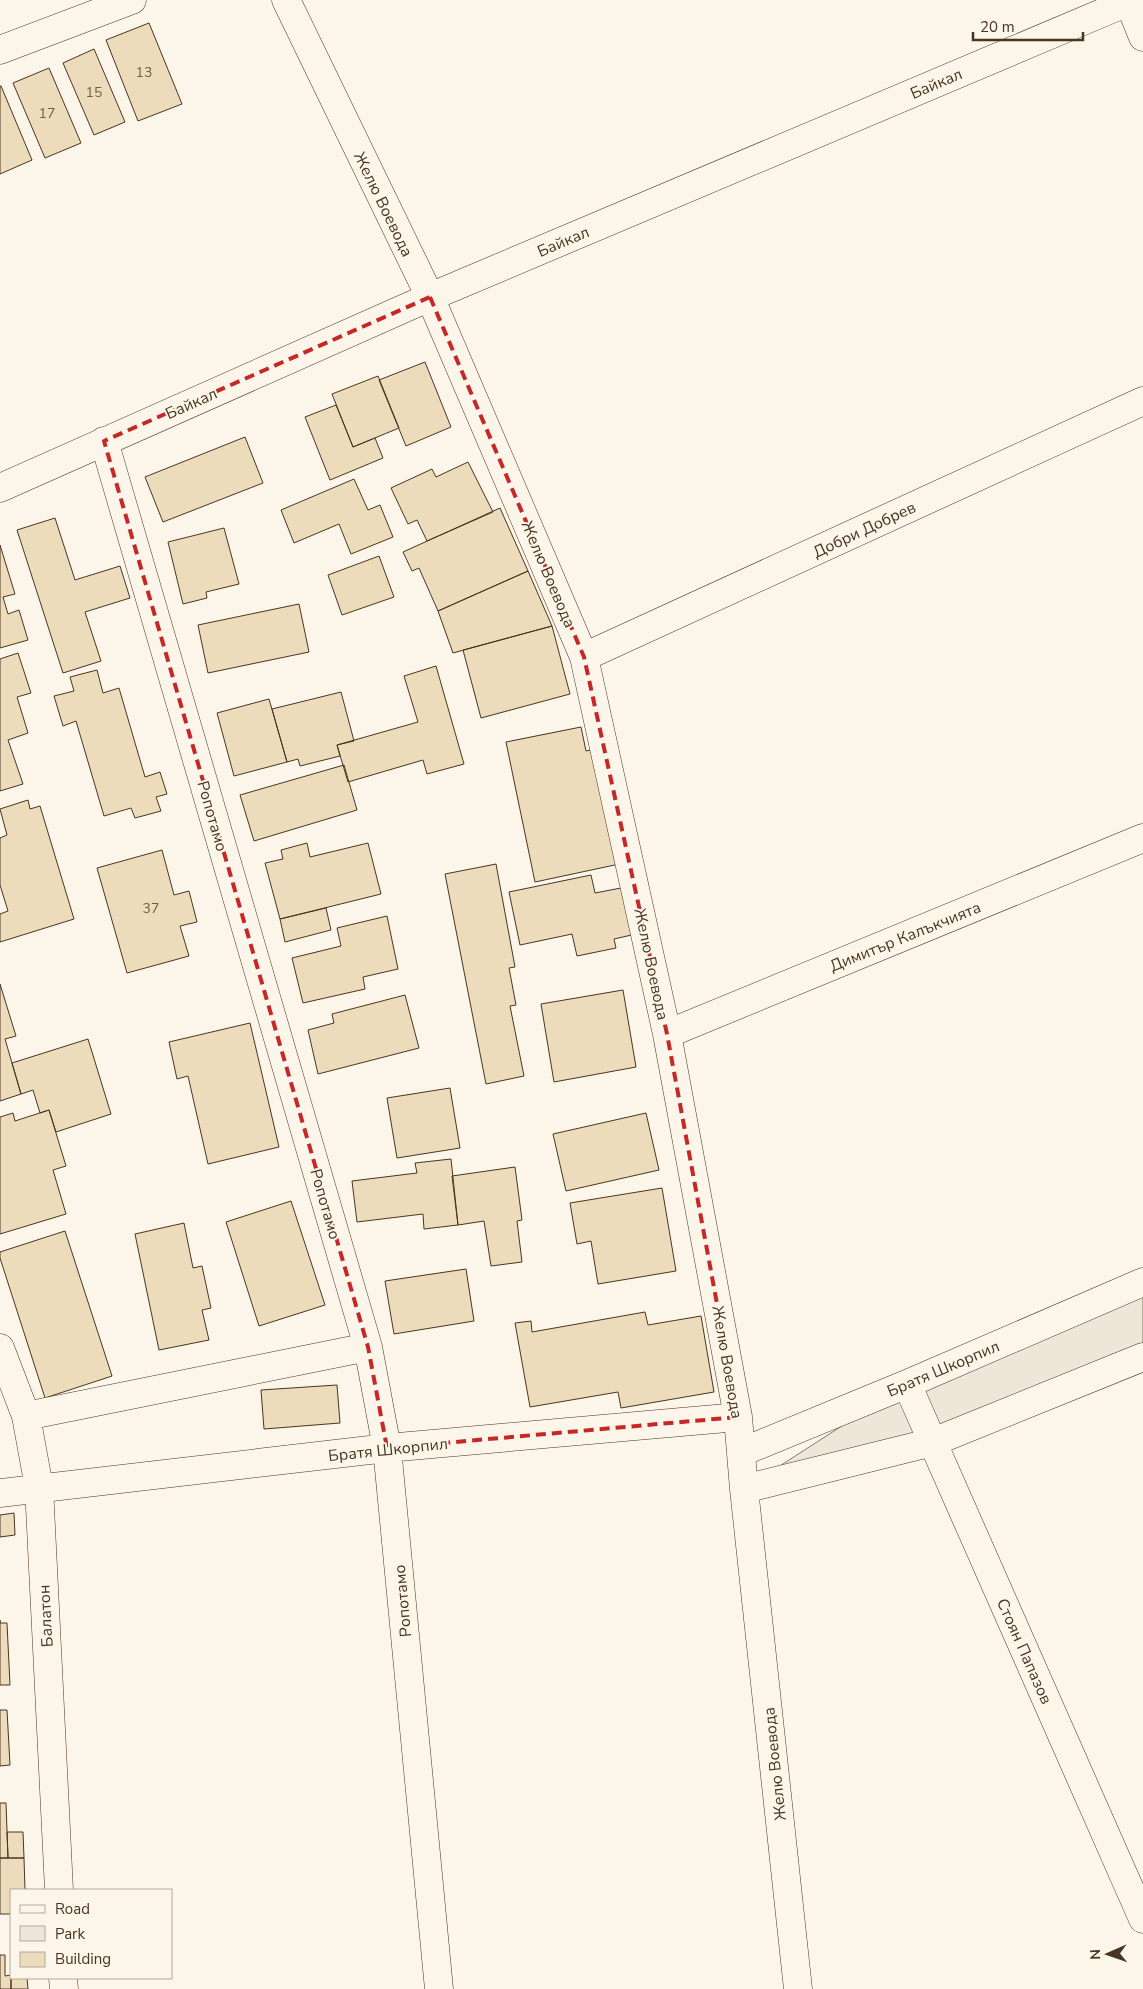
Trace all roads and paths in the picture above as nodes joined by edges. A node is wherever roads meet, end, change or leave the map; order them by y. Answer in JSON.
{"nodes":[{"id":1,"x":132,"y":0,"type":"edge"},
{"id":2,"x":286,"y":0,"type":"edge"},
{"id":3,"x":1128,"y":1,"type":"edge"},
{"id":4,"x":1143,"y":37,"type":"edge"},
{"id":5,"x":0,"y":50,"type":"edge"},
{"id":6,"x":430,"y":298,"type":"junction"},
{"id":7,"x":1143,"y":401,"type":"edge"},
{"id":8,"x":104,"y":441,"type":"junction"},
{"id":9,"x":0,"y":488,"type":"edge"},
{"id":10,"x":584,"y":656,"type":"junction"},
{"id":11,"x":1143,"y":838,"type":"edge"},
{"id":12,"x":667,"y":1034,"type":"junction"},
{"id":13,"x":1143,"y":1282,"type":"edge"},
{"id":14,"x":368,"y":1347,"type":"junction"},
{"id":15,"x":0,"y":1348,"type":"edge"},
{"id":16,"x":1143,"y":1358,"type":"edge"},
{"id":17,"x":907,"y":1384,"type":"junction"},
{"id":18,"x":26,"y":1416,"type":"junction"},
{"id":19,"x":738,"y":1416,"type":"junction"},
{"id":20,"x":933,"y":1442,"type":"junction"},
{"id":21,"x":387,"y":1448,"type":"junction"},
{"id":22,"x":742,"y":1452,"type":"junction"},
{"id":23,"x":39,"y":1487,"type":"junction"},
{"id":24,"x":744,"y":1489,"type":"junction"},
{"id":25,"x":0,"y":1493,"type":"edge"},
{"id":26,"x":59,"y":1889,"type":"edge"},
{"id":27,"x":1143,"y":1919,"type":"edge"},
{"id":28,"x":439,"y":1989,"type":"edge"},
{"id":29,"x":798,"y":1989,"type":"edge"}],
"edges":[{"from":1,"to":5,"type":"street"},
{"from":2,"to":6,"type":"street","name":"Желю Воевода"},
{"from":3,"to":4,"type":"street"},
{"from":3,"to":6,"type":"street","name":"Байкал"},
{"from":6,"to":8,"type":"street","name":"Байкал"},
{"from":6,"to":10,"type":"street","name":"Желю Воевода"},
{"from":7,"to":10,"type":"street","name":"Добри Добрев"},
{"from":8,"to":9,"type":"street","name":"Байкал"},
{"from":8,"to":14,"type":"street","name":"Ропотамо"},
{"from":10,"to":12,"type":"street","name":"Желю Воевода"},
{"from":11,"to":12,"type":"street","name":"Димитър Калъкчията"},
{"from":12,"to":19,"type":"street","name":"Желю Воевода"},
{"from":13,"to":17,"type":"street","name":"Братя Шкорпил"},
{"from":14,"to":18,"type":"street"},
{"from":14,"to":21,"type":"street","name":"Ропотамо"},
{"from":15,"to":18,"type":"street","name":"Балатон"},
{"from":16,"to":20,"type":"street"},
{"from":17,"to":20,"type":"street","name":"Стоян Папазов"},
{"from":17,"to":22,"type":"street","name":"Братя Шкорпил"},
{"from":18,"to":23,"type":"street","name":"Балатон"},
{"from":19,"to":21,"type":"street","name":"Братя Шкорпил"},
{"from":19,"to":22,"type":"street","name":"Желю Воевода"},
{"from":20,"to":24,"type":"street"},
{"from":20,"to":27,"type":"street","name":"Стоян Папазов"},
{"from":21,"to":23,"type":"street","name":"Братя Шкорпил"},
{"from":21,"to":28,"type":"street","name":"Ропотамо"},
{"from":22,"to":24,"type":"street","name":"Желю Воевода"},
{"from":23,"to":25,"type":"street","name":"Братя Шкорпил"},
{"from":23,"to":26,"type":"street","name":"Балатон"},
{"from":24,"to":29,"type":"street","name":"Желю Воевода"}]}
